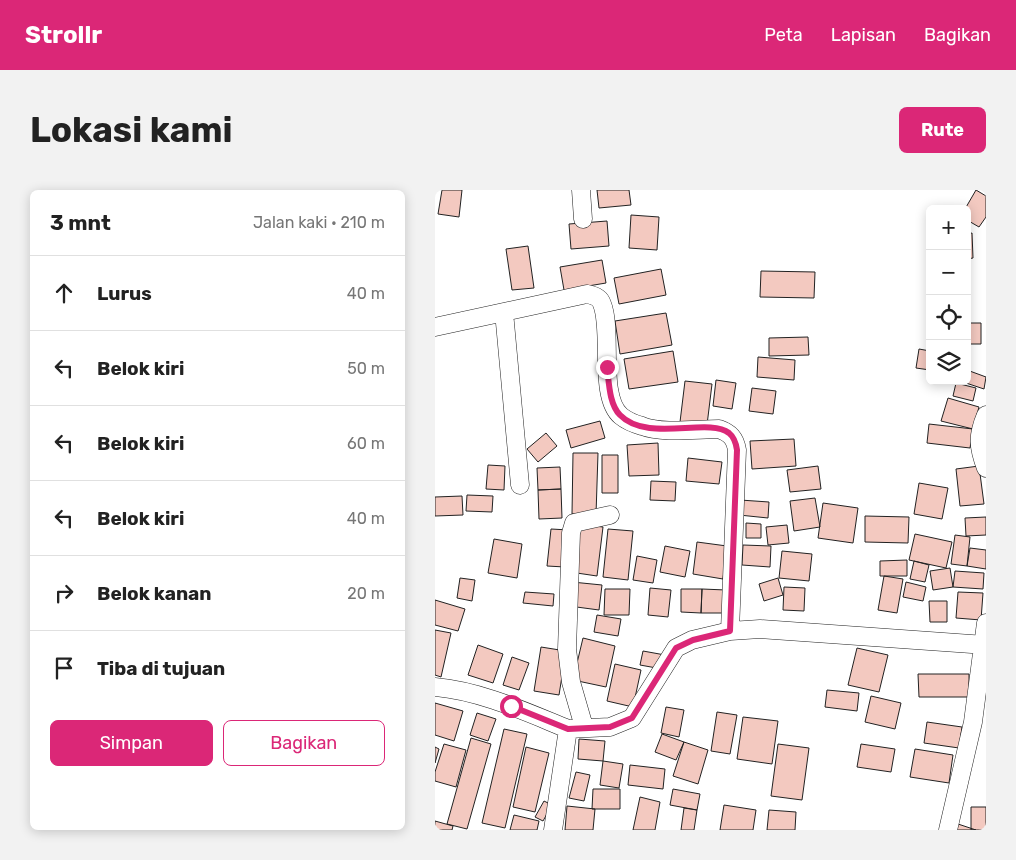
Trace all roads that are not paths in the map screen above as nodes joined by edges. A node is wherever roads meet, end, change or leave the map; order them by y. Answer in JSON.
{"nodes":[{"id":1,"x":581,"y":190,"type":"edge"},
{"id":2,"x":583,"y":219,"type":"dead end"},
{"id":3,"x":504,"y":312,"type":"junction"},
{"id":4,"x":435,"y":327,"type":"edge"},
{"id":5,"x":986,"y":415,"type":"edge"},
{"id":6,"x":986,"y":468,"type":"edge"},
{"id":7,"x":520,"y":485,"type":"dead end"},
{"id":8,"x":610,"y":515,"type":"dead end"},
{"id":9,"x":986,"y":623,"type":"edge"},
{"id":10,"x":730,"y":631,"type":"junction"},
{"id":11,"x":984,"y":645,"type":"edge"},
{"id":12,"x":435,"y":687,"type":"edge"},
{"id":13,"x":576,"y":728,"type":"junction"},
{"id":14,"x":553,"y":830,"type":"edge"},
{"id":15,"x":948,"y":830,"type":"edge"}],
"edges":[{"from":1,"to":2,"type":"street"},
{"from":3,"to":4,"type":"street"},
{"from":3,"to":7,"type":"street"},
{"from":3,"to":10,"type":"street"},
{"from":5,"to":6,"type":"street"},
{"from":8,"to":13,"type":"street"},
{"from":9,"to":11,"type":"street"},
{"from":10,"to":11,"type":"street"},
{"from":10,"to":13,"type":"street"},
{"from":11,"to":15,"type":"street"},
{"from":12,"to":13,"type":"street"},
{"from":13,"to":14,"type":"street"}]}
